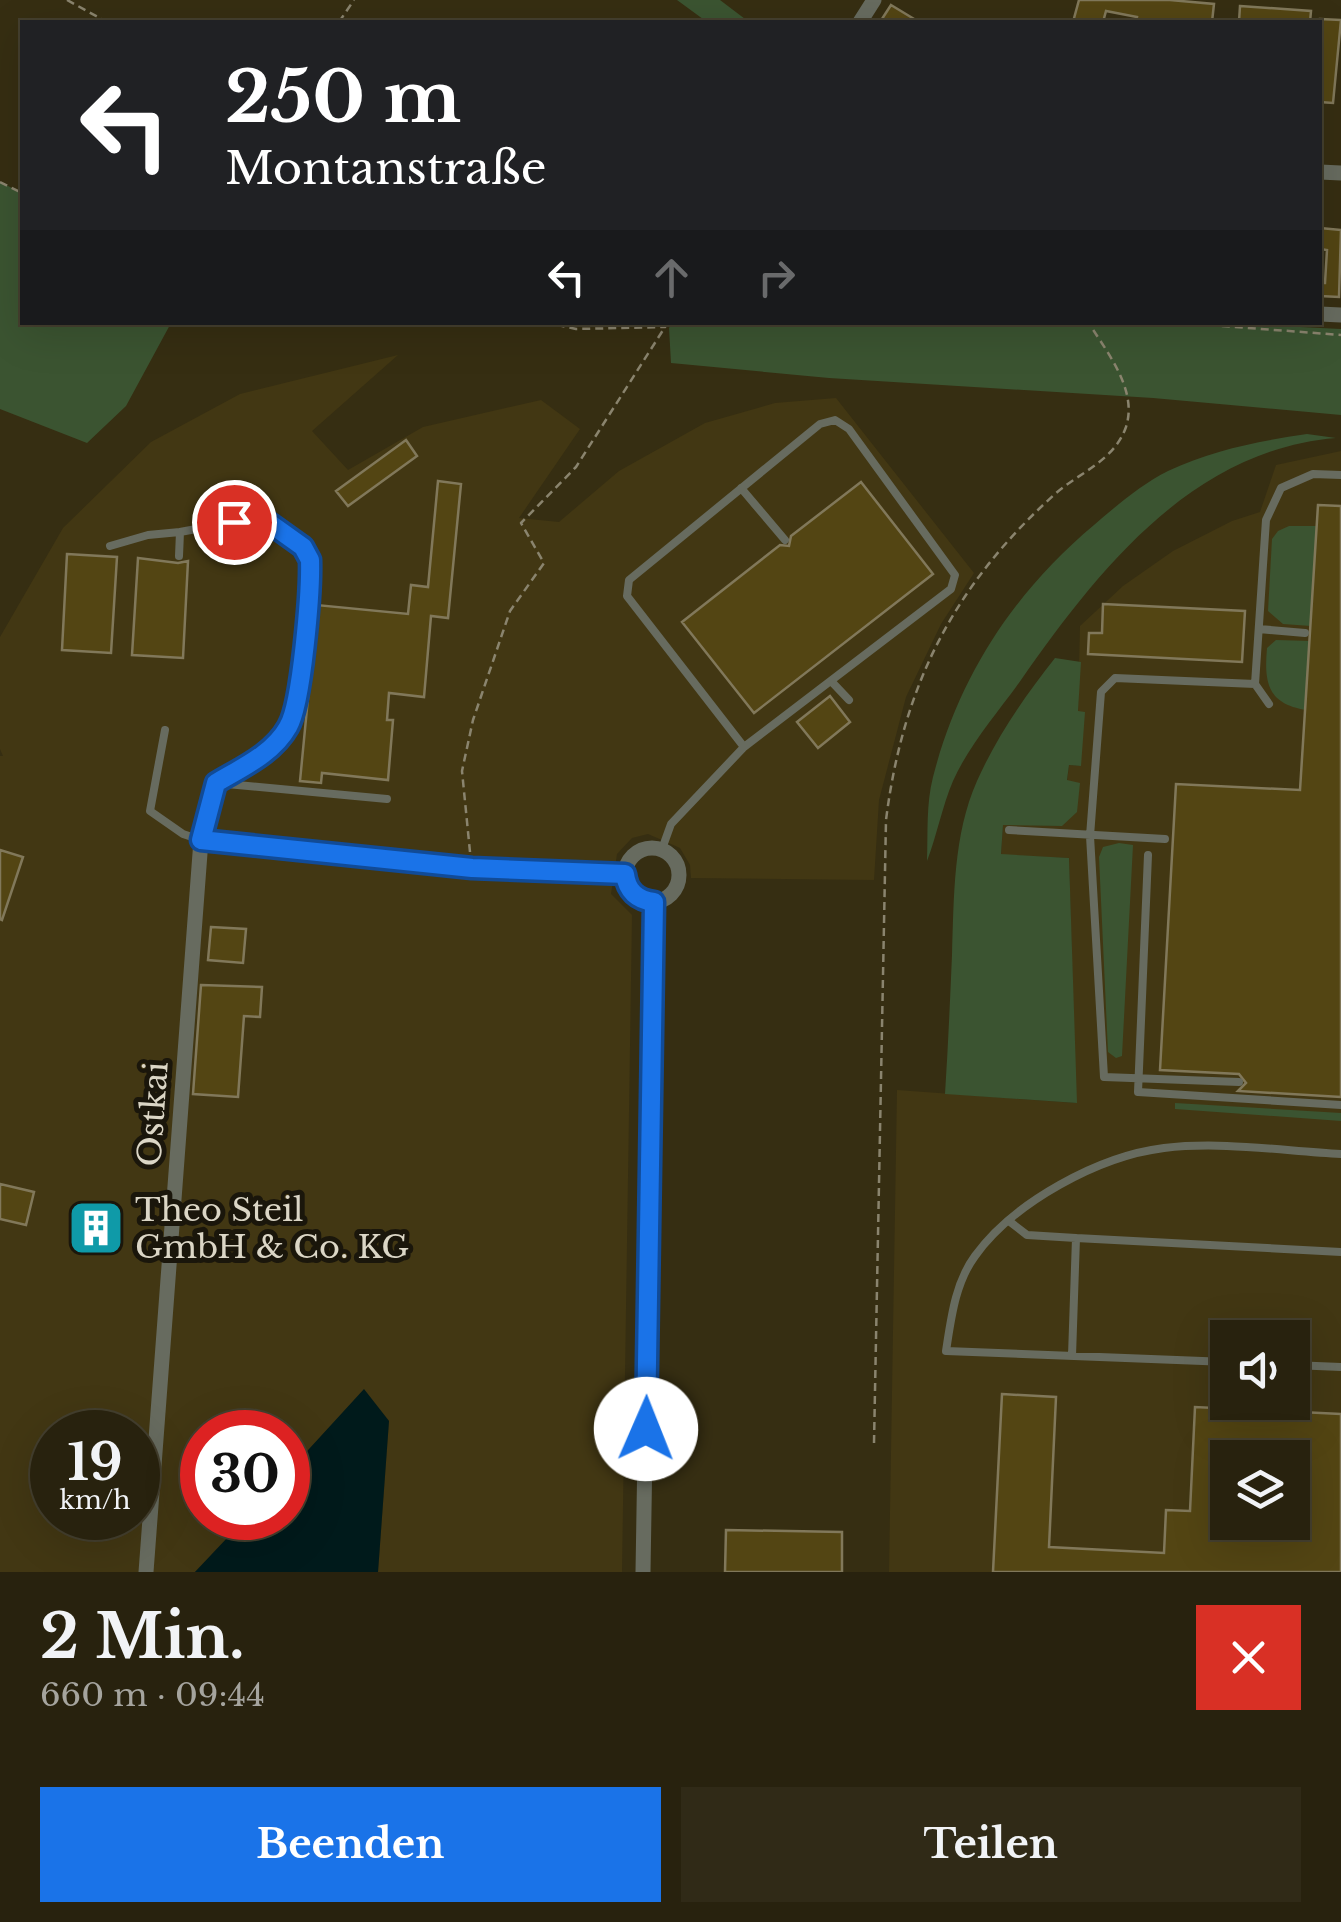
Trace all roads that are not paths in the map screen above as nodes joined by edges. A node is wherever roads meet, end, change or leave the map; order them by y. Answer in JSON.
{"nodes":[{"id":1,"x":1341,"y":475,"type":"edge"},
{"id":2,"x":741,"y":488,"type":"junction"},
{"id":3,"x":180,"y":532,"type":"junction"},
{"id":4,"x":785,"y":540,"type":"dead end"},
{"id":5,"x":110,"y":546,"type":"dead end"},
{"id":6,"x":179,"y":556,"type":"dead end"},
{"id":7,"x":1258,"y":629,"type":"junction"},
{"id":8,"x":1305,"y":633,"type":"dead end"},
{"id":9,"x":831,"y":681,"type":"junction"},
{"id":10,"x":1255,"y":684,"type":"junction"},
{"id":11,"x":848,"y":700,"type":"dead end"},
{"id":12,"x":1269,"y":704,"type":"dead end"},
{"id":13,"x":165,"y":730,"type":"dead end"},
{"id":14,"x":744,"y":747,"type":"junction"},
{"id":15,"x":216,"y":783,"type":"junction"},
{"id":16,"x":386,"y":799,"type":"dead end"},
{"id":17,"x":1009,"y":830,"type":"dead end"},
{"id":18,"x":1090,"y":836,"type":"junction"},
{"id":19,"x":201,"y":840,"type":"junction"},
{"id":20,"x":1165,"y":840,"type":"dead end"},
{"id":21,"x":662,"y":849,"type":"junction"},
{"id":22,"x":1148,"y":855,"type":"dead end"},
{"id":23,"x":625,"y":874,"type":"junction"},
{"id":24,"x":654,"y":902,"type":"junction"},
{"id":25,"x":1139,"y":1078,"type":"junction"},
{"id":26,"x":1239,"y":1082,"type":"dead end"},
{"id":27,"x":1341,"y":1105,"type":"edge"},
{"id":28,"x":1341,"y":1154,"type":"edge"},
{"id":29,"x":1009,"y":1221,"type":"junction"},
{"id":30,"x":1076,"y":1238,"type":"junction"},
{"id":31,"x":1341,"y":1252,"type":"edge"},
{"id":32,"x":1072,"y":1356,"type":"junction"},
{"id":33,"x":1210,"y":1361,"type":"edge"},
{"id":34,"x":1310,"y":1366,"type":"edge"},
{"id":35,"x":1341,"y":1367,"type":"edge"},
{"id":36,"x":146,"y":1572,"type":"edge"},
{"id":37,"x":643,"y":1572,"type":"edge"}],
"edges":[{"from":1,"to":7,"type":"lane"},
{"from":2,"to":4,"type":"lane"},
{"from":2,"to":9,"type":"lane"},
{"from":2,"to":14,"type":"lane"},
{"from":3,"to":5,"type":"lane"},
{"from":3,"to":6,"type":"lane"},
{"from":3,"to":15,"type":"lane"},
{"from":7,"to":8,"type":"lane"},
{"from":7,"to":10,"type":"lane"},
{"from":9,"to":11,"type":"lane"},
{"from":9,"to":14,"type":"lane"},
{"from":10,"to":12,"type":"lane"},
{"from":10,"to":18,"type":"lane"},
{"from":13,"to":19,"type":"lane"},
{"from":14,"to":21,"type":"lane"},
{"from":15,"to":16,"type":"lane"},
{"from":15,"to":19,"type":"lane"},
{"from":17,"to":18,"type":"lane"},
{"from":18,"to":20,"type":"lane"},
{"from":18,"to":25,"type":"lane"},
{"from":19,"to":23,"type":"street"},
{"from":19,"to":36,"type":"street","name":"Ostkai"},
{"from":21,"to":23,"type":"street"},
{"from":21,"to":24,"type":"street"},
{"from":22,"to":25,"type":"lane"},
{"from":23,"to":24,"type":"street"},
{"from":24,"to":37,"type":"street"},
{"from":25,"to":26,"type":"lane"},
{"from":25,"to":27,"type":"lane"},
{"from":28,"to":29,"type":"lane"},
{"from":29,"to":30,"type":"lane"},
{"from":29,"to":32,"type":"lane"},
{"from":30,"to":31,"type":"lane"},
{"from":30,"to":32,"type":"lane"},
{"from":32,"to":33,"type":"lane"},
{"from":34,"to":35,"type":"lane"}]}
